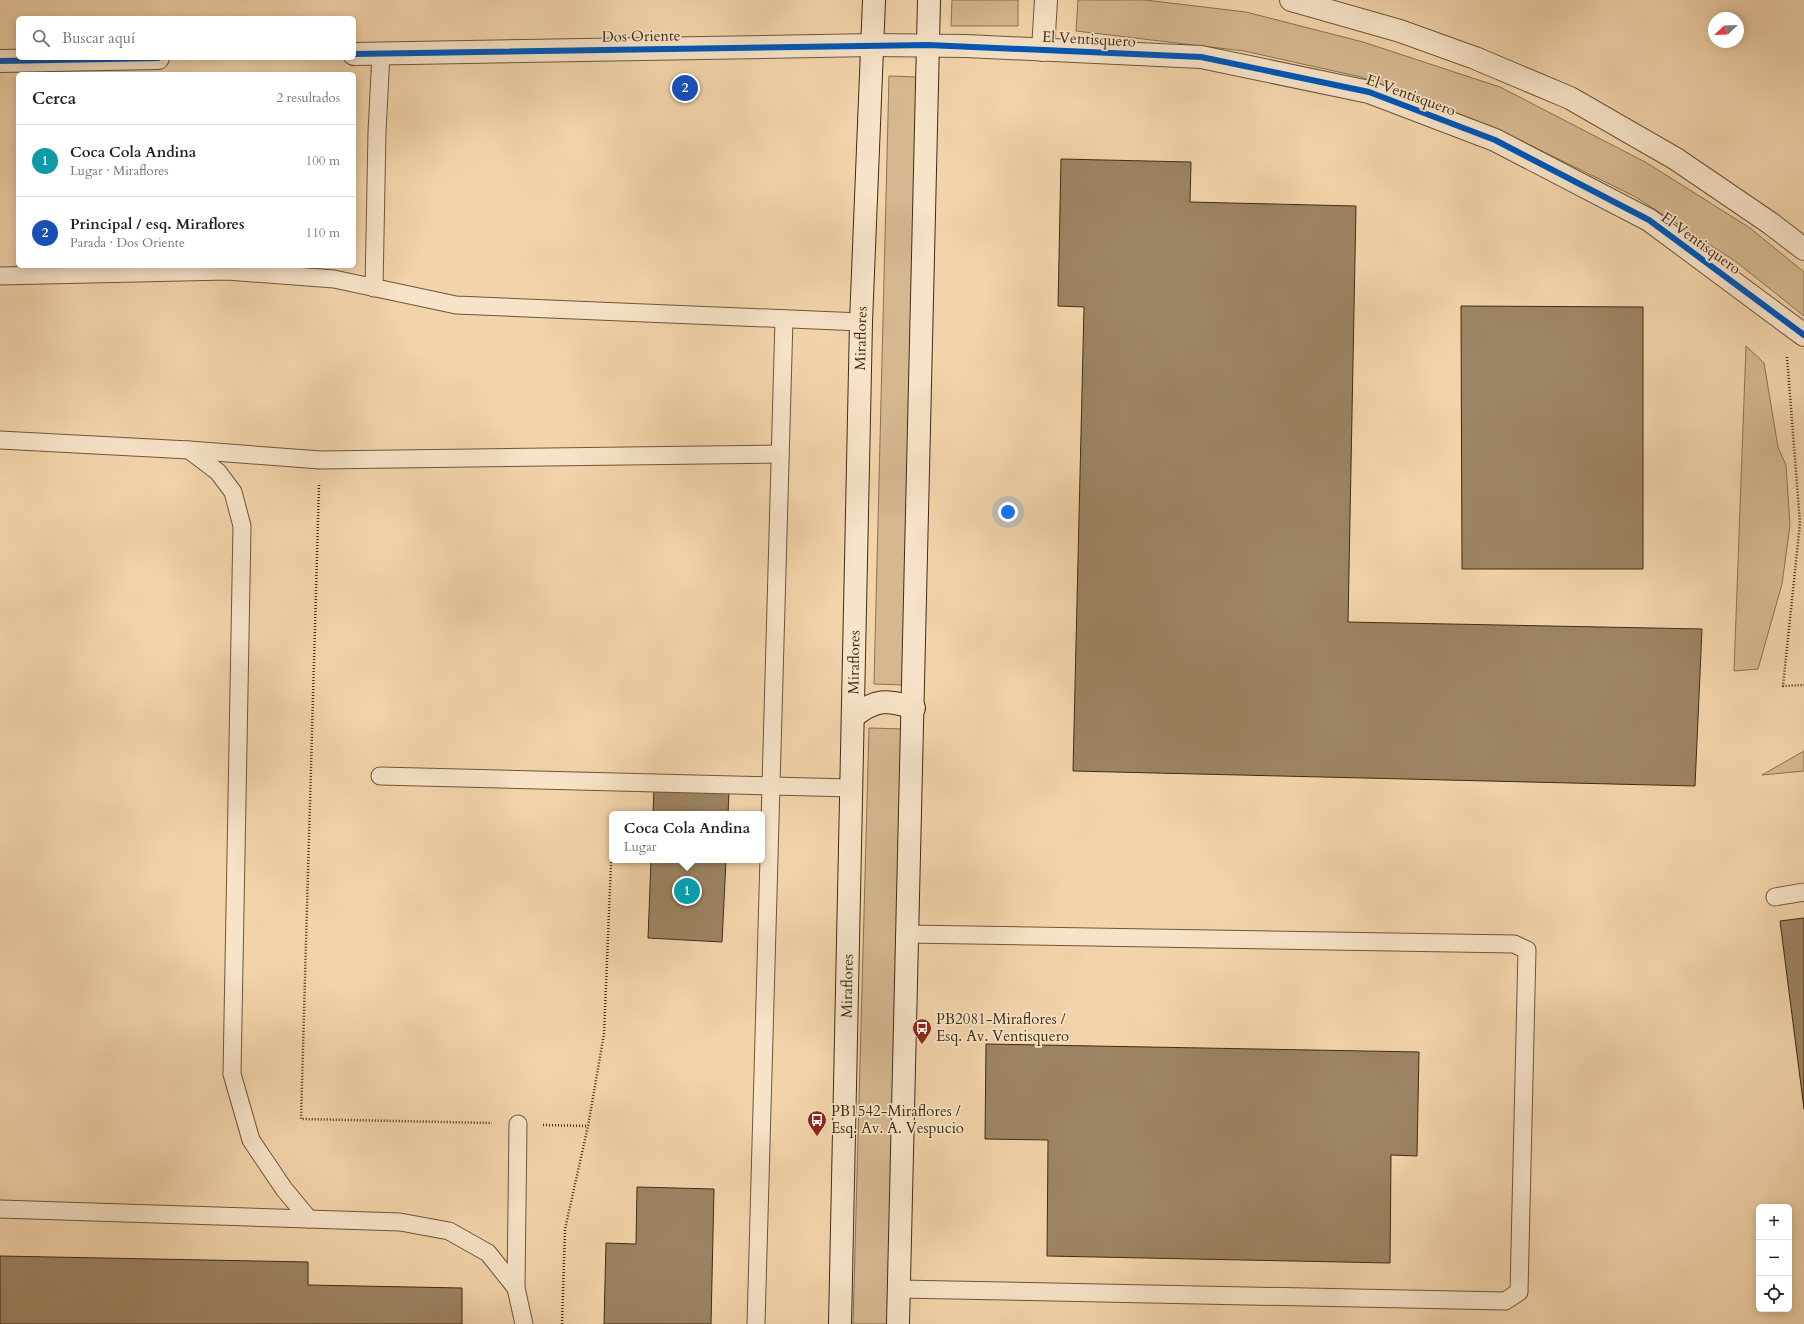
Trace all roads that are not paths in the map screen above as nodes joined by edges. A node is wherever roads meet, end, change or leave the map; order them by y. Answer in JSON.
{"nodes":[{"id":1,"x":874,"y":0,"type":"edge"},
{"id":2,"x":928,"y":0,"type":"edge"},
{"id":3,"x":1046,"y":0,"type":"edge"},
{"id":4,"x":1291,"y":0,"type":"edge"},
{"id":5,"x":872,"y":45,"type":"junction"},
{"id":6,"x":928,"y":45,"type":"junction"},
{"id":7,"x":1043,"y":50,"type":"junction"},
{"id":8,"x":356,"y":54,"type":"edge"},
{"id":9,"x":381,"y":54,"type":"junction"},
{"id":10,"x":53,"y":60,"type":"edge"},
{"id":11,"x":0,"y":61,"type":"edge"},
{"id":12,"x":1783,"y":233,"type":"junction"},
{"id":13,"x":1804,"y":236,"type":"edge"},
{"id":14,"x":1804,"y":249,"type":"edge"},
{"id":15,"x":0,"y":276,"type":"edge"},
{"id":16,"x":374,"y":288,"type":"junction"},
{"id":17,"x":784,"y":319,"type":"junction"},
{"id":18,"x":862,"y":322,"type":"junction"},
{"id":19,"x":1804,"y":335,"type":"edge"},
{"id":20,"x":0,"y":440,"type":"edge"},
{"id":21,"x":189,"y":450,"type":"junction"},
{"id":22,"x":780,"y":454,"type":"junction"},
{"id":23,"x":914,"y":708,"type":"junction"},
{"id":24,"x":853,"y":717,"type":"junction"},
{"id":25,"x":380,"y":776,"type":"dead end"},
{"id":26,"x":771,"y":786,"type":"junction"},
{"id":27,"x":851,"y":788,"type":"junction"},
{"id":28,"x":1804,"y":892,"type":"edge"},
{"id":29,"x":1776,"y":896,"type":"dead end"},
{"id":30,"x":906,"y":934,"type":"junction"},
{"id":31,"x":518,"y":1124,"type":"road end"},
{"id":32,"x":0,"y":1209,"type":"edge"},
{"id":33,"x":309,"y":1219,"type":"junction"},
{"id":34,"x":516,"y":1288,"type":"junction"},
{"id":35,"x":899,"y":1289,"type":"junction"},
{"id":36,"x":524,"y":1324,"type":"edge"},
{"id":37,"x":756,"y":1324,"type":"edge"},
{"id":38,"x":840,"y":1324,"type":"edge"},
{"id":39,"x":898,"y":1324,"type":"edge"}],
"edges":[{"from":1,"to":5,"type":"main road","name":"Miraflores"},
{"from":2,"to":6,"type":"main road"},
{"from":3,"to":7,"type":"main road"},
{"from":4,"to":12,"type":"main road"},
{"from":5,"to":6,"type":"main road","name":"Dos Oriente"},
{"from":5,"to":9,"type":"main road","name":"Dos Oriente"},
{"from":5,"to":18,"type":"main road","name":"Miraflores"},
{"from":6,"to":7,"type":"main road","name":"El Ventisquero"},
{"from":6,"to":23,"type":"main road"},
{"from":7,"to":19,"type":"main road","name":"El Ventisquero"},
{"from":8,"to":9,"type":"main road","name":"Dos Oriente"},
{"from":9,"to":16,"type":"lane"},
{"from":10,"to":11,"type":"main road"},
{"from":12,"to":13,"type":"main road"},
{"from":12,"to":14,"type":"main road"},
{"from":15,"to":16,"type":"lane"},
{"from":16,"to":17,"type":"lane"},
{"from":17,"to":18,"type":"lane"},
{"from":17,"to":22,"type":"lane"},
{"from":18,"to":24,"type":"main road","name":"Miraflores"},
{"from":20,"to":21,"type":"lane"},
{"from":21,"to":22,"type":"lane"},
{"from":21,"to":33,"type":"lane"},
{"from":22,"to":26,"type":"lane"},
{"from":23,"to":24,"type":"main road"},
{"from":23,"to":30,"type":"main road"},
{"from":24,"to":27,"type":"main road","name":"Miraflores"},
{"from":25,"to":26,"type":"lane"},
{"from":26,"to":27,"type":"lane"},
{"from":26,"to":37,"type":"lane"},
{"from":27,"to":38,"type":"main road","name":"Miraflores"},
{"from":28,"to":29,"type":"lane"},
{"from":30,"to":35,"type":"main road"},
{"from":30,"to":35,"type":"lane"},
{"from":31,"to":34,"type":"lane"},
{"from":32,"to":33,"type":"lane"},
{"from":33,"to":34,"type":"lane"},
{"from":34,"to":36,"type":"lane"},
{"from":35,"to":39,"type":"main road"}]}
